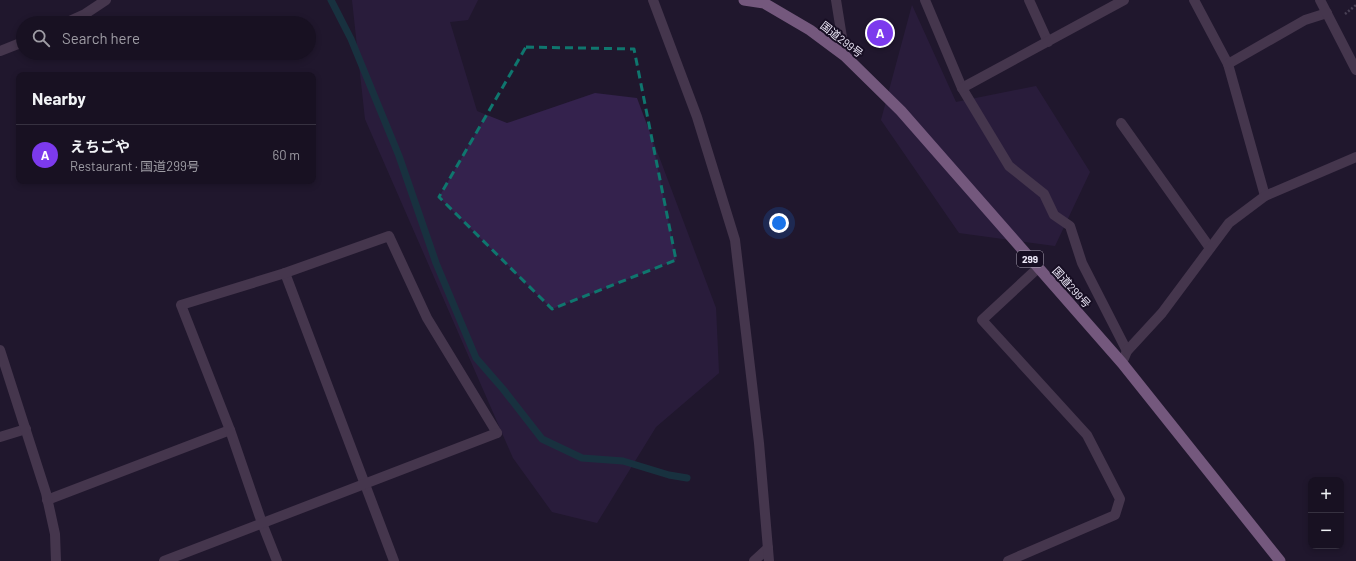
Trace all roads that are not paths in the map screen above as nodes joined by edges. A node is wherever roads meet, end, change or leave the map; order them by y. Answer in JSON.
{"nodes":[{"id":1,"x":106,"y":0,"type":"edge"},
{"id":2,"x":653,"y":0,"type":"edge"},
{"id":3,"x":744,"y":0,"type":"edge"},
{"id":4,"x":836,"y":0,"type":"edge"},
{"id":5,"x":925,"y":0,"type":"edge"},
{"id":6,"x":1029,"y":0,"type":"edge"},
{"id":7,"x":1124,"y":0,"type":"edge"},
{"id":8,"x":1194,"y":0,"type":"edge"},
{"id":9,"x":1320,"y":0,"type":"edge"},
{"id":10,"x":1327,"y":13,"type":"junction"},
{"id":11,"x":81,"y":16,"type":"edge"},
{"id":12,"x":1048,"y":42,"type":"junction"},
{"id":13,"x":16,"y":45,"type":"edge"},
{"id":14,"x":0,"y":51,"type":"edge"},
{"id":15,"x":846,"y":56,"type":"junction"},
{"id":16,"x":1228,"y":64,"type":"junction"},
{"id":17,"x":1356,"y":70,"type":"edge"},
{"id":18,"x":962,"y":88,"type":"junction"},
{"id":19,"x":1121,"y":123,"type":"dead end"},
{"id":20,"x":1356,"y":156,"type":"edge"},
{"id":21,"x":1265,"y":196,"type":"junction"},
{"id":22,"x":1210,"y":248,"type":"junction"},
{"id":23,"x":1038,"y":268,"type":"junction"},
{"id":24,"x":285,"y":273,"type":"junction"},
{"id":25,"x":0,"y":350,"type":"edge"},
{"id":26,"x":1127,"y":351,"type":"junction"},
{"id":27,"x":1122,"y":363,"type":"junction"},
{"id":28,"x":26,"y":429,"type":"junction"},
{"id":29,"x":230,"y":430,"type":"junction"},
{"id":30,"x":0,"y":438,"type":"edge"},
{"id":31,"x":365,"y":484,"type":"junction"},
{"id":32,"x":47,"y":500,"type":"junction"},
{"id":33,"x":262,"y":523,"type":"junction"},
{"id":34,"x":768,"y":548,"type":"junction"},
{"id":35,"x":56,"y":561,"type":"edge"},
{"id":36,"x":164,"y":561,"type":"edge"},
{"id":37,"x":277,"y":561,"type":"edge"},
{"id":38,"x":394,"y":561,"type":"edge"},
{"id":39,"x":754,"y":561,"type":"edge"},
{"id":40,"x":769,"y":561,"type":"edge"},
{"id":41,"x":1008,"y":561,"type":"edge"},
{"id":42,"x":1280,"y":561,"type":"edge"}],
"edges":[{"from":1,"to":11,"type":"street"},
{"from":2,"to":34,"type":"street"},
{"from":3,"to":15,"type":"highway","name":"国道299号","number":"299"},
{"from":4,"to":15,"type":"street"},
{"from":5,"to":18,"type":"street"},
{"from":6,"to":12,"type":"street"},
{"from":7,"to":12,"type":"street"},
{"from":8,"to":16,"type":"street"},
{"from":9,"to":10,"type":"street"},
{"from":10,"to":16,"type":"street"},
{"from":10,"to":17,"type":"street"},
{"from":12,"to":18,"type":"street"},
{"from":13,"to":14,"type":"street"},
{"from":15,"to":23,"type":"highway","name":"国道299号","number":"299"},
{"from":16,"to":21,"type":"street"},
{"from":18,"to":26,"type":"street"},
{"from":19,"to":22,"type":"street"},
{"from":20,"to":21,"type":"street"},
{"from":21,"to":22,"type":"street"},
{"from":22,"to":26,"type":"street"},
{"from":23,"to":27,"type":"highway","name":"国道299号","number":"299"},
{"from":23,"to":41,"type":"street"},
{"from":24,"to":29,"type":"street"},
{"from":24,"to":31,"type":"street"},
{"from":24,"to":31,"type":"street"},
{"from":25,"to":28,"type":"street"},
{"from":26,"to":27,"type":"street"},
{"from":27,"to":42,"type":"highway","name":"国道299号","number":"299"},
{"from":28,"to":30,"type":"street"},
{"from":28,"to":32,"type":"street"},
{"from":29,"to":32,"type":"street"},
{"from":29,"to":33,"type":"street"},
{"from":31,"to":33,"type":"street"},
{"from":31,"to":38,"type":"street"},
{"from":32,"to":35,"type":"street"},
{"from":33,"to":36,"type":"street"},
{"from":33,"to":37,"type":"street"},
{"from":34,"to":39,"type":"street"},
{"from":34,"to":40,"type":"street"}]}
